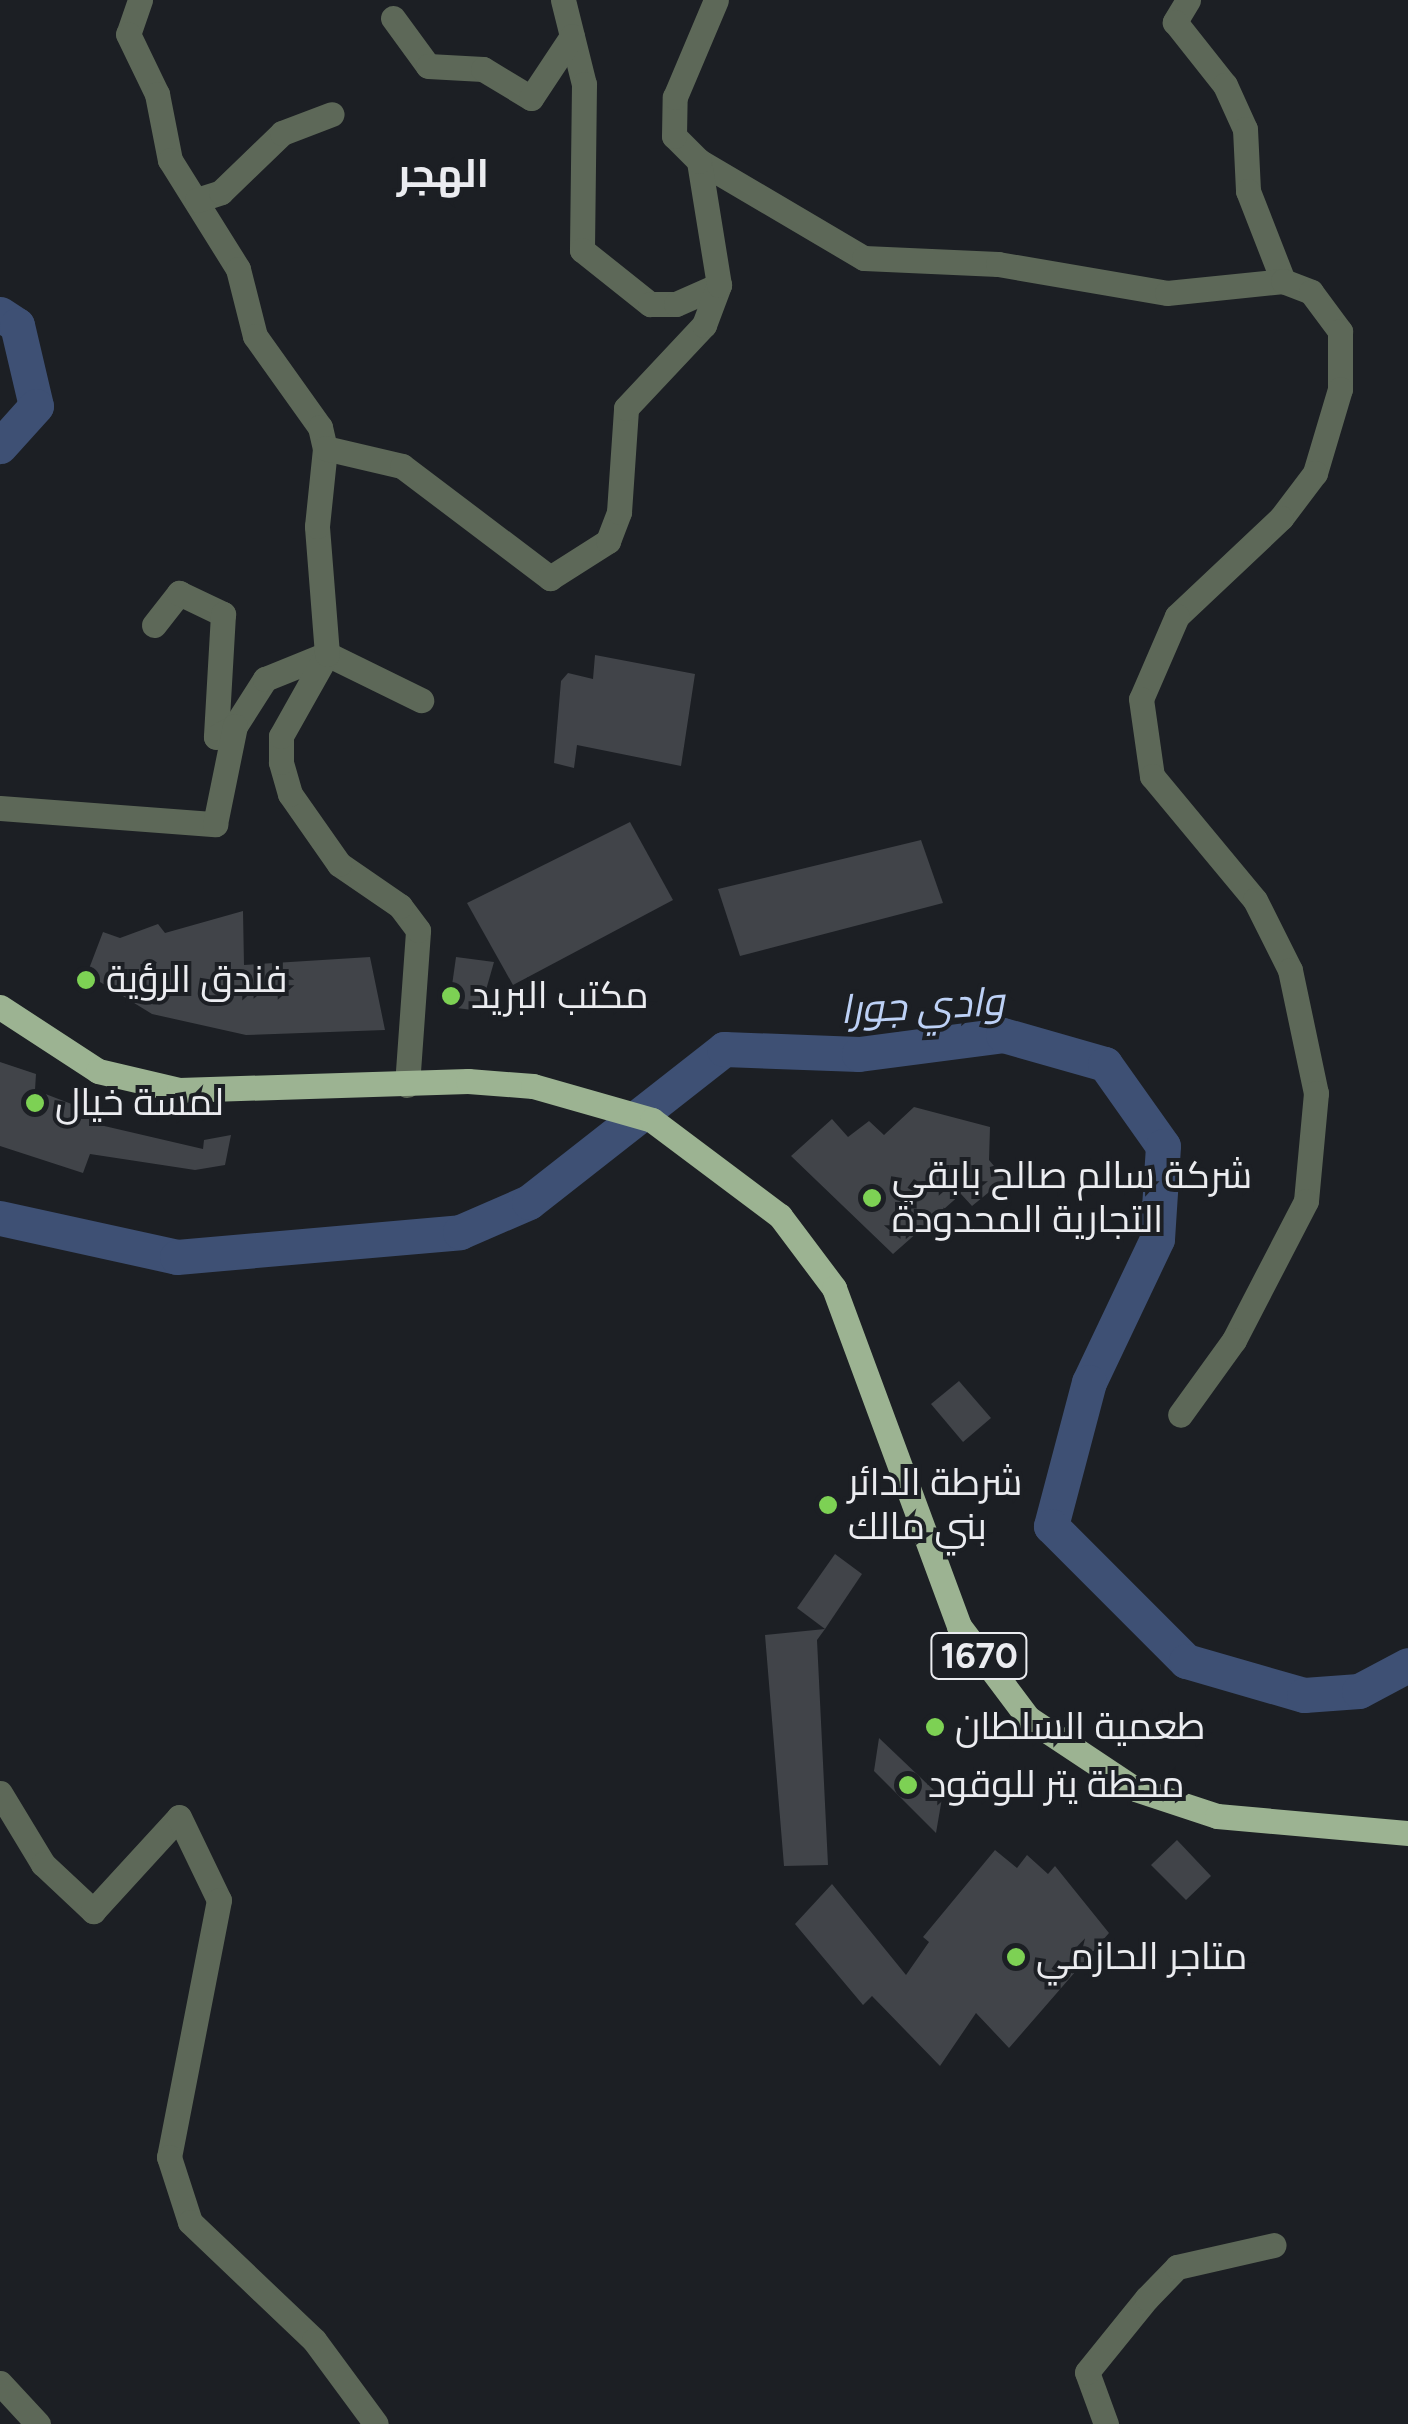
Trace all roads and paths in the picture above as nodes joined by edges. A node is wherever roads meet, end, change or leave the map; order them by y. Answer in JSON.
{"nodes":[{"id":1,"x":140,"y":0,"type":"edge"},
{"id":2,"x":563,"y":0,"type":"edge"},
{"id":3,"x":716,"y":0,"type":"edge"},
{"id":4,"x":1188,"y":0,"type":"edge"},
{"id":5,"x":392,"y":18,"type":"dead end"},
{"id":6,"x":572,"y":36,"type":"junction"},
{"id":7,"x":332,"y":114,"type":"dead end"},
{"id":8,"x":699,"y":162,"type":"junction"},
{"id":9,"x":197,"y":200,"type":"junction"},
{"id":10,"x":1283,"y":281,"type":"junction"},
{"id":11,"x":719,"y":285,"type":"junction"},
{"id":12,"x":325,"y":448,"type":"junction"},
{"id":13,"x":154,"y":625,"type":"dead end"},
{"id":14,"x":328,"y":654,"type":"junction"},
{"id":15,"x":421,"y":700,"type":"dead end"},
{"id":16,"x":236,"y":726,"type":"junction"},
{"id":17,"x":0,"y":808,"type":"edge"},
{"id":18,"x":0,"y":1007,"type":"edge"},
{"id":19,"x":408,"y":1084,"type":"junction"},
{"id":20,"x":1180,"y":1415,"type":"dead end"},
{"id":21,"x":0,"y":1793,"type":"edge"},
{"id":22,"x":1408,"y":1833,"type":"edge"},
{"id":23,"x":1274,"y":2245,"type":"dead end"},
{"id":24,"x":0,"y":2382,"type":"edge"},
{"id":25,"x":38,"y":2424,"type":"edge"},
{"id":26,"x":376,"y":2424,"type":"edge"},
{"id":27,"x":1106,"y":2424,"type":"edge"}],
"edges":[{"from":1,"to":9,"type":"street"},
{"from":2,"to":6,"type":"street"},
{"from":3,"to":8,"type":"street"},
{"from":4,"to":10,"type":"street"},
{"from":5,"to":6,"type":"street"},
{"from":6,"to":11,"type":"street"},
{"from":7,"to":9,"type":"street"},
{"from":8,"to":10,"type":"street"},
{"from":8,"to":11,"type":"street"},
{"from":9,"to":12,"type":"street"},
{"from":10,"to":20,"type":"street"},
{"from":11,"to":12,"type":"street"},
{"from":12,"to":14,"type":"street"},
{"from":13,"to":16,"type":"street"},
{"from":14,"to":15,"type":"street"},
{"from":14,"to":16,"type":"street"},
{"from":14,"to":19,"type":"street"},
{"from":16,"to":17,"type":"street"},
{"from":18,"to":19,"type":"main road","number":"1670"},
{"from":19,"to":22,"type":"main road","number":"1670"},
{"from":21,"to":26,"type":"street"},
{"from":23,"to":27,"type":"street"},
{"from":24,"to":25,"type":"street"}]}
